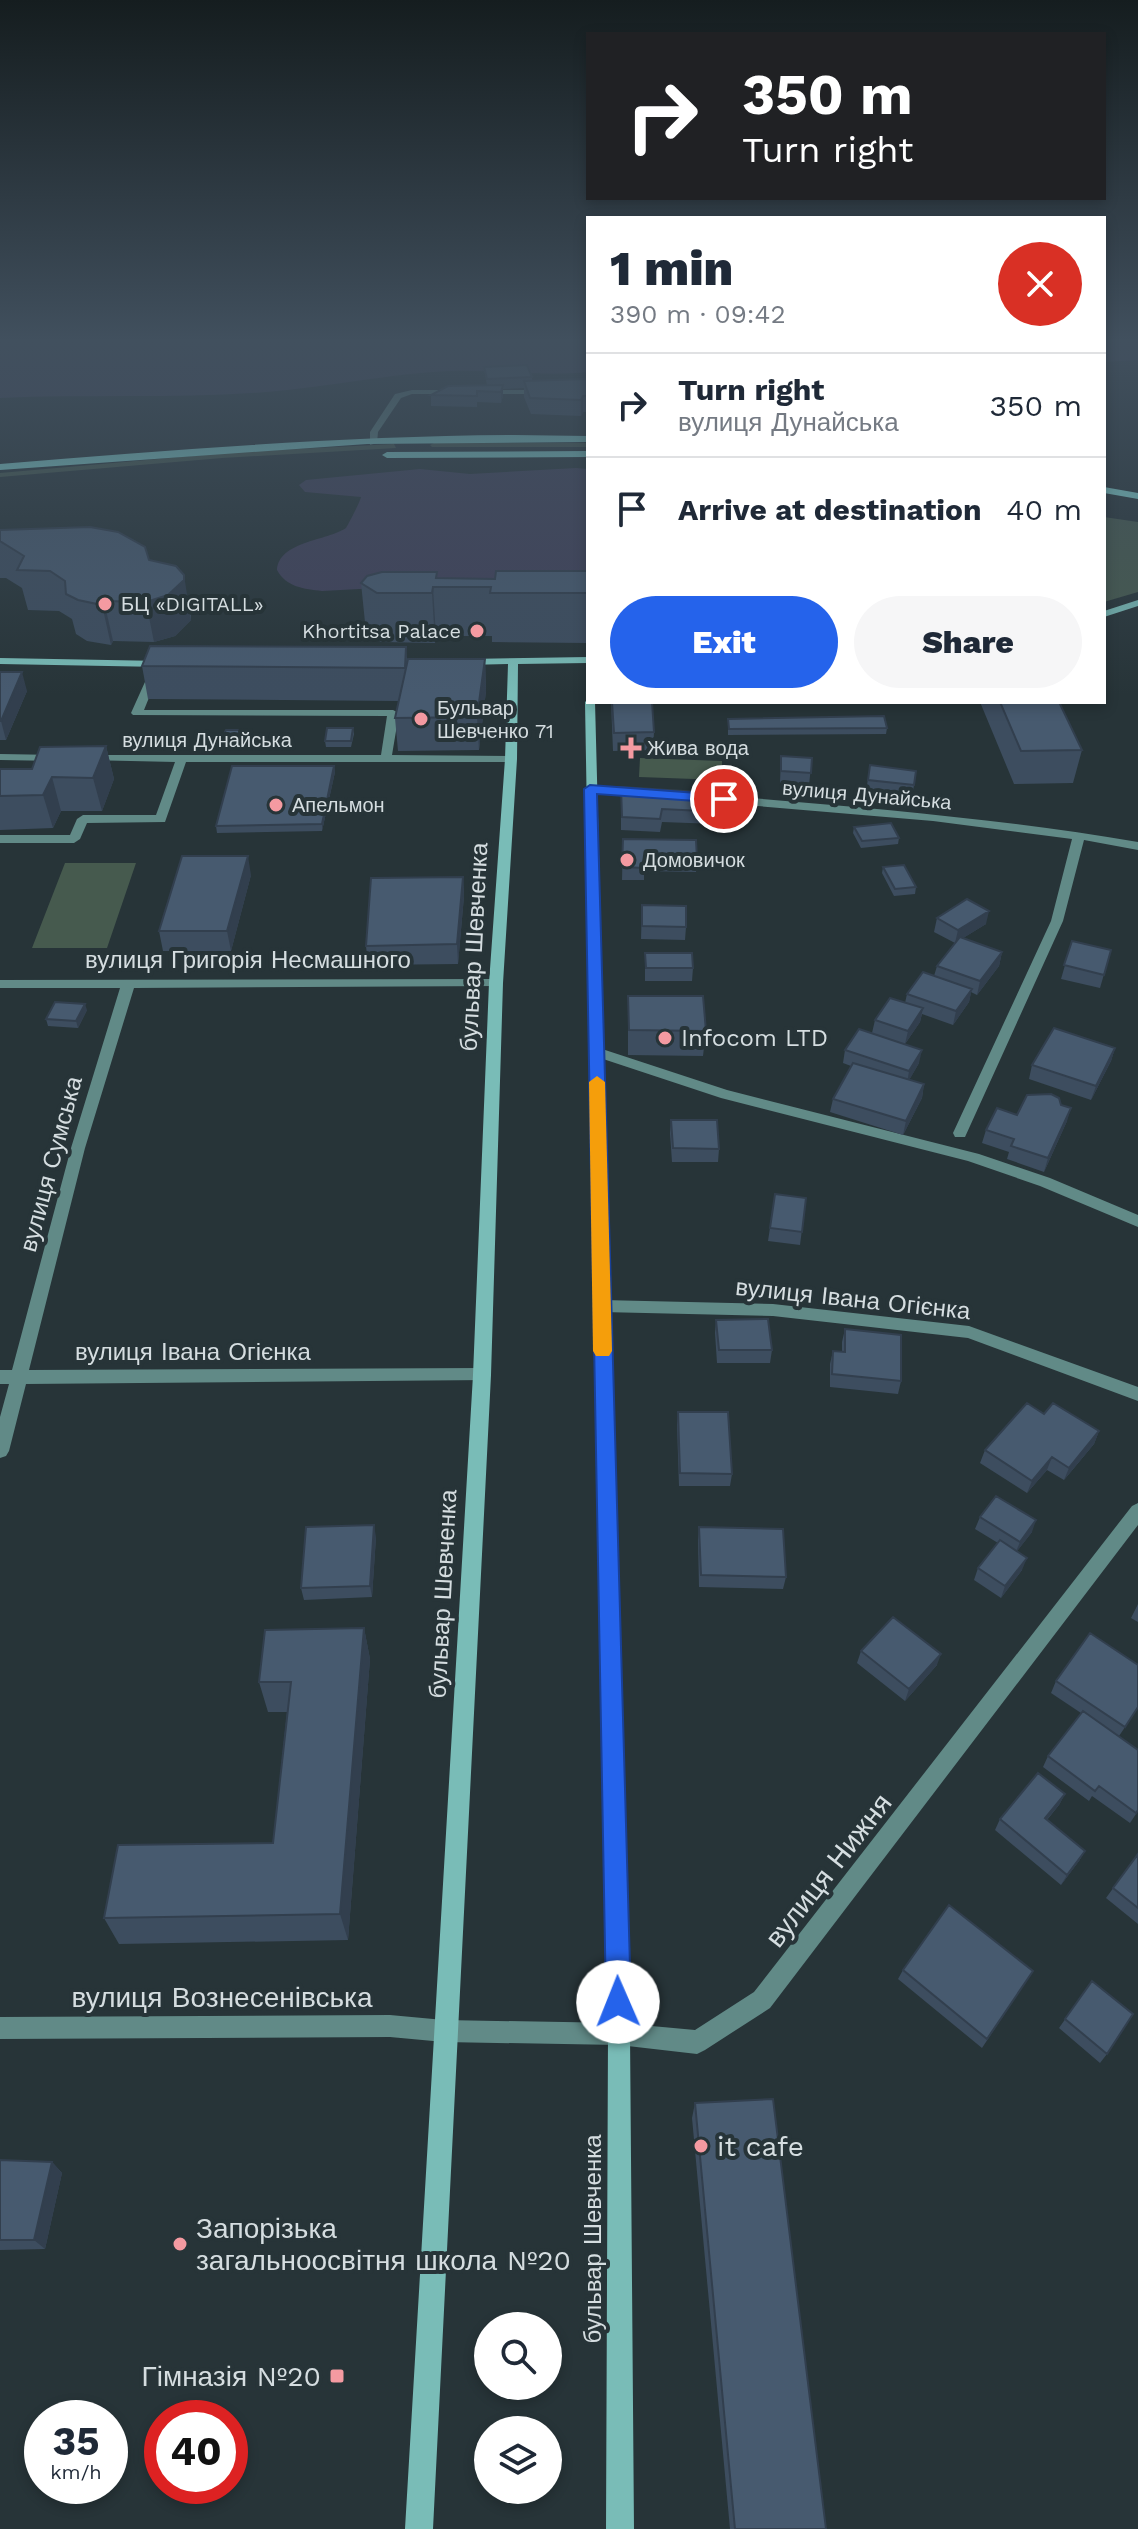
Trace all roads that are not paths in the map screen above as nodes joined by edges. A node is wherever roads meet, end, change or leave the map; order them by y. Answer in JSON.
{"nodes":[{"id":1,"x":97,"y":459,"type":"edge"},
{"id":2,"x":276,"y":459,"type":"edge"},
{"id":3,"x":0,"y":467,"type":"edge"},
{"id":4,"x":0,"y":480,"type":"edge"},
{"id":5,"x":1106,"y":482,"type":"edge"},
{"id":6,"x":1138,"y":485,"type":"edge"},
{"id":7,"x":1106,"y":490,"type":"edge"},
{"id":8,"x":1138,"y":496,"type":"edge"},
{"id":9,"x":1106,"y":503,"type":"edge"},
{"id":10,"x":1138,"y":507,"type":"edge"},
{"id":11,"x":1138,"y":603,"type":"edge"},
{"id":12,"x":1106,"y":613,"type":"edge"},
{"id":13,"x":586,"y":660,"type":"edge"},
{"id":14,"x":0,"y":661,"type":"edge"},
{"id":15,"x":449,"y":662,"type":"edge"},
{"id":16,"x":513,"y":662,"type":"junction"},
{"id":17,"x":158,"y":664,"type":"junction"},
{"id":18,"x":173,"y":664,"type":"edge"},
{"id":19,"x":590,"y":704,"type":"edge"},
{"id":20,"x":0,"y":757,"type":"edge"},
{"id":21,"x":182,"y":758,"type":"junction"},
{"id":22,"x":386,"y":759,"type":"junction"},
{"id":23,"x":511,"y":759,"type":"junction"},
{"id":24,"x":590,"y":789,"type":"junction"},
{"id":25,"x":651,"y":793,"type":"edge"},
{"id":26,"x":714,"y":799,"type":"edge"},
{"id":27,"x":1079,"y":835,"type":"junction"},
{"id":28,"x":0,"y":839,"type":"edge"},
{"id":29,"x":1138,"y":846,"type":"edge"},
{"id":30,"x":496,"y":983,"type":"junction"},
{"id":31,"x":0,"y":984,"type":"edge"},
{"id":32,"x":128,"y":985,"type":"junction"},
{"id":33,"x":596,"y":1052,"type":"junction"},
{"id":34,"x":960,"y":1133,"type":"dead end"},
{"id":35,"x":1138,"y":1221,"type":"edge"},
{"id":36,"x":602,"y":1306,"type":"junction"},
{"id":37,"x":482,"y":1375,"type":"junction"},
{"id":38,"x":0,"y":1377,"type":"edge"},
{"id":39,"x":20,"y":1378,"type":"junction"},
{"id":40,"x":1138,"y":1394,"type":"edge"},
{"id":41,"x":0,"y":1451,"type":"edge"},
{"id":42,"x":1138,"y":1511,"type":"edge"},
{"id":43,"x":0,"y":2028,"type":"edge"},
{"id":44,"x":444,"y":2031,"type":"junction"},
{"id":45,"x":619,"y":2034,"type":"junction"},
{"id":46,"x":419,"y":2529,"type":"edge"},
{"id":47,"x":620,"y":2529,"type":"edge"}],
"edges":[{"from":1,"to":3,"type":"main road"},
{"from":2,"to":4,"type":"main road"},
{"from":5,"to":6,"type":"main road"},
{"from":7,"to":8,"type":"main road"},
{"from":9,"to":10,"type":"main road"},
{"from":11,"to":12,"type":"street"},
{"from":13,"to":16,"type":"street"},
{"from":14,"to":17,"type":"street"},
{"from":15,"to":16,"type":"street"},
{"from":16,"to":23,"type":"street","name":"бульвар Шевченка"},
{"from":17,"to":18,"type":"street"},
{"from":17,"to":22,"type":"street"},
{"from":19,"to":24,"type":"street","name":"бульвар Шевченка"},
{"from":20,"to":21,"type":"street","name":"вулиця Дунайська"},
{"from":21,"to":22,"type":"street","name":"вулиця Дунайська"},
{"from":21,"to":28,"type":"street"},
{"from":22,"to":23,"type":"street","name":"вулиця Дунайська"},
{"from":23,"to":30,"type":"street","name":"бульвар Шевченка"},
{"from":24,"to":25,"type":"street"},
{"from":24,"to":33,"type":"street","name":"бульвар Шевченка"},
{"from":26,"to":27,"type":"street","name":"вулиця Дунайська"},
{"from":27,"to":29,"type":"street","name":"вулиця Дунайська"},
{"from":27,"to":34,"type":"street"},
{"from":30,"to":32,"type":"street","name":"вулиця Григорія Несмашного"},
{"from":30,"to":37,"type":"street","name":"бульвар Шевченка"},
{"from":31,"to":32,"type":"street","name":"вулиця Григорія Несмашного"},
{"from":32,"to":39,"type":"street","name":"вулиця Сумська"},
{"from":33,"to":35,"type":"street"},
{"from":33,"to":36,"type":"street","name":"бульвар Шевченка"},
{"from":36,"to":40,"type":"street","name":"вулиця Івана Огієнка"},
{"from":36,"to":45,"type":"street","name":"бульвар Шевченка"},
{"from":37,"to":39,"type":"street","name":"вулиця Івана Огієнка"},
{"from":37,"to":44,"type":"street","name":"бульвар Шевченка"},
{"from":38,"to":39,"type":"street","name":"вулиця Івана Огієнка"},
{"from":39,"to":41,"type":"street","name":"вулиця Сумська"},
{"from":42,"to":45,"type":"street","name":"вулиця Нижня"},
{"from":43,"to":44,"type":"street","name":"вулиця Вознесенівська"},
{"from":44,"to":45,"type":"street","name":"вулиця Нижня"},
{"from":44,"to":46,"type":"street","name":"бульвар Шевченка"},
{"from":45,"to":47,"type":"street","name":"бульвар Шевченка"}]}
